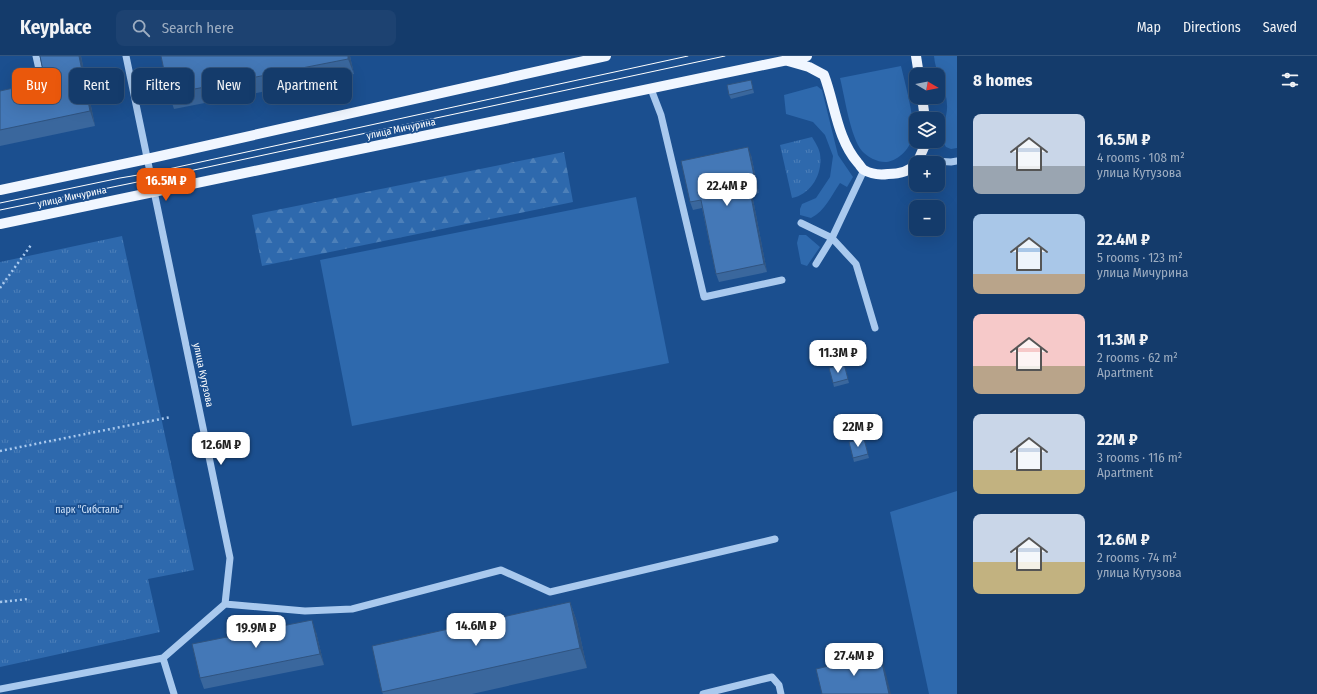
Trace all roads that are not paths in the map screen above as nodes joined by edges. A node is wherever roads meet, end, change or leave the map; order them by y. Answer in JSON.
{"nodes":[{"id":1,"x":36,"y":56,"type":"edge"},
{"id":2,"x":126,"y":56,"type":"edge"},
{"id":3,"x":606,"y":56,"type":"edge"},
{"id":4,"x":807,"y":56,"type":"edge"},
{"id":5,"x":916,"y":56,"type":"edge"},
{"id":6,"x":786,"y":61,"type":"junction"},
{"id":7,"x":39,"y":68,"type":"edge"},
{"id":8,"x":918,"y":68,"type":"edge"},
{"id":9,"x":651,"y":89,"type":"junction"},
{"id":10,"x":148,"y":159,"type":"junction"},
{"id":11,"x":957,"y":161,"type":"edge"},
{"id":12,"x":945,"y":162,"type":"edge"},
{"id":13,"x":909,"y":169,"type":"edge"},
{"id":14,"x":864,"y":170,"type":"junction"},
{"id":15,"x":0,"y":190,"type":"edge"},
{"id":16,"x":154,"y":192,"type":"junction"},
{"id":17,"x":801,"y":223,"type":"dead end"},
{"id":18,"x":0,"y":224,"type":"edge"},
{"id":19,"x":832,"y":238,"type":"junction"},
{"id":20,"x":816,"y":264,"type":"dead end"},
{"id":21,"x":782,"y":280,"type":"dead end"},
{"id":22,"x":875,"y":328,"type":"dead end"},
{"id":23,"x":775,"y":539,"type":"dead end"},
{"id":24,"x":225,"y":604,"type":"junction"},
{"id":25,"x":163,"y":658,"type":"junction"},
{"id":26,"x":0,"y":689,"type":"edge"},
{"id":27,"x":174,"y":694,"type":"edge"},
{"id":28,"x":702,"y":694,"type":"edge"},
{"id":29,"x":781,"y":694,"type":"edge"}],
"edges":[{"from":1,"to":7,"type":"street"},
{"from":2,"to":10,"type":"street","name":"улица Кутузова"},
{"from":3,"to":10,"type":"main road"},
{"from":4,"to":6,"type":"main road","name":"улица Мичурина"},
{"from":5,"to":8,"type":"main road"},
{"from":6,"to":9,"type":"main road","name":"улица Мичурина"},
{"from":6,"to":14,"type":"main road"},
{"from":9,"to":16,"type":"main road","name":"улица Мичурина"},
{"from":9,"to":21,"type":"street"},
{"from":10,"to":15,"type":"main road"},
{"from":10,"to":16,"type":"street","name":"улица Кутузова"},
{"from":11,"to":12,"type":"street"},
{"from":13,"to":14,"type":"main road"},
{"from":14,"to":19,"type":"street"},
{"from":16,"to":18,"type":"main road","name":"улица Мичурина"},
{"from":16,"to":24,"type":"street","name":"улица Кутузова"},
{"from":17,"to":19,"type":"street"},
{"from":19,"to":20,"type":"street"},
{"from":19,"to":22,"type":"street"},
{"from":23,"to":24,"type":"street"},
{"from":24,"to":25,"type":"street"},
{"from":25,"to":26,"type":"street"},
{"from":25,"to":27,"type":"street"},
{"from":28,"to":29,"type":"street"}]}
